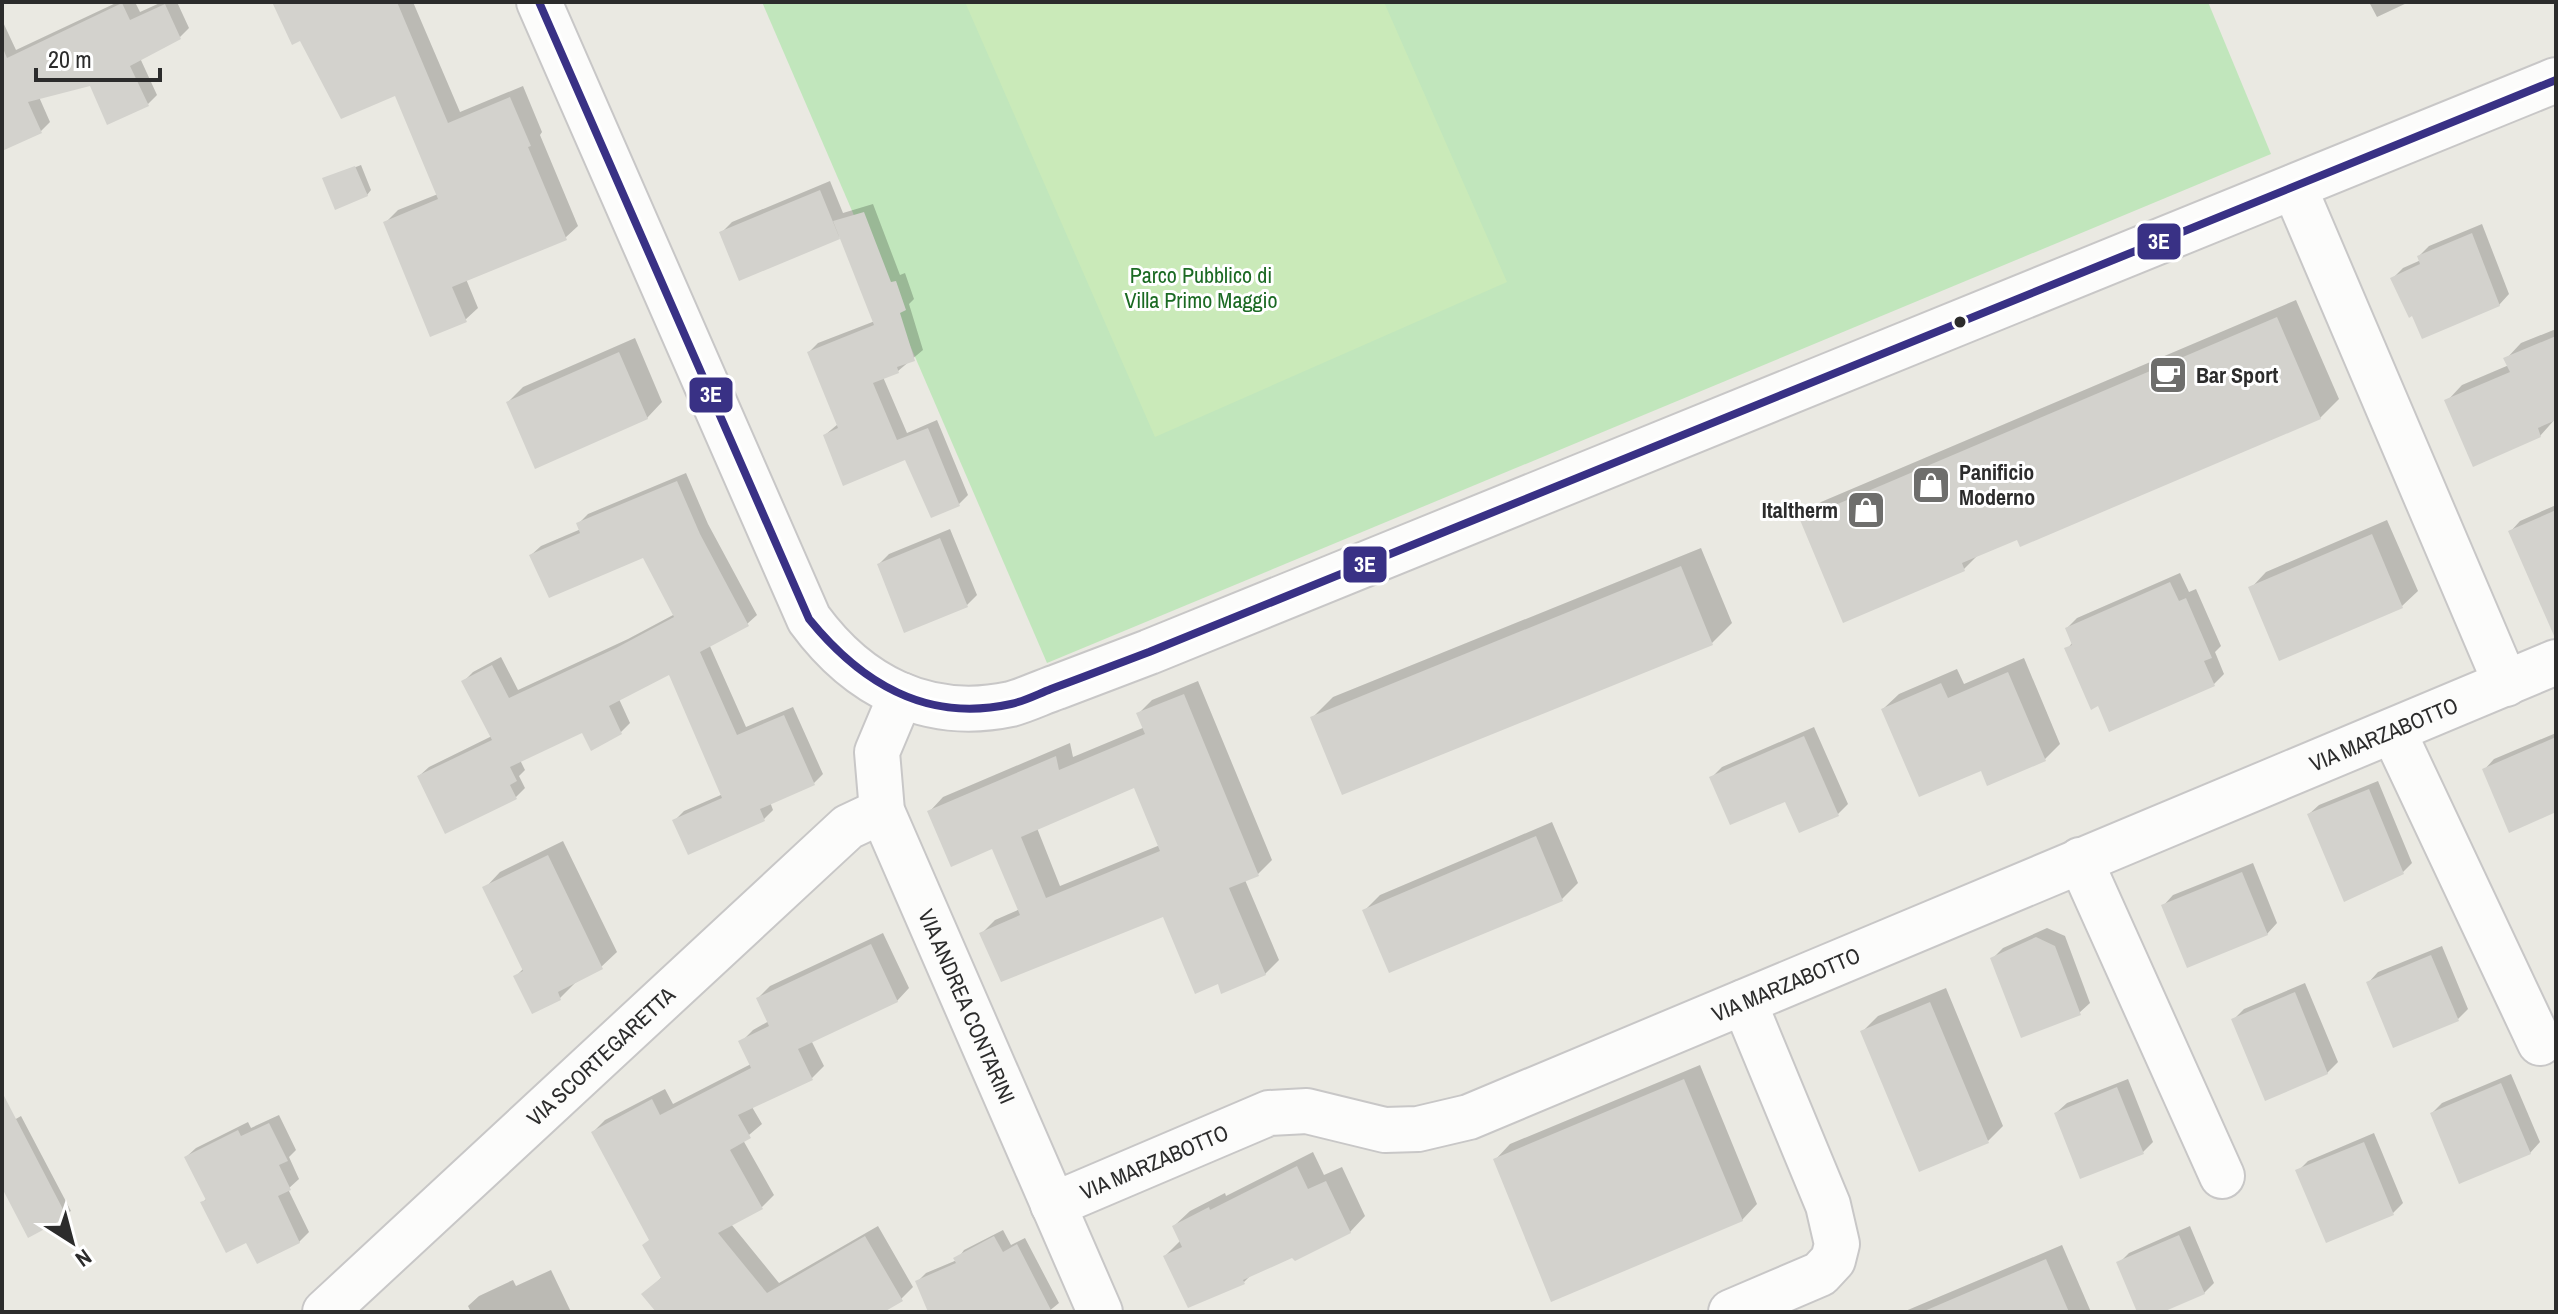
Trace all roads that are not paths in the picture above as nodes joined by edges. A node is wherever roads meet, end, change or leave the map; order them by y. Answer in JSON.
{"nodes":[{"id":1,"x":539,"y":2,"type":"edge"},
{"id":2,"x":2556,"y":80,"type":"edge"},
{"id":3,"x":2294,"y":187,"type":"junction"},
{"id":4,"x":2556,"y":662,"type":"edge"},
{"id":5,"x":2506,"y":684,"type":"junction"},
{"id":6,"x":901,"y":695,"type":"junction"},
{"id":7,"x":2393,"y":731,"type":"junction"},
{"id":8,"x":882,"y":811,"type":"junction"},
{"id":9,"x":2080,"y":860,"type":"junction"},
{"id":10,"x":1744,"y":1002,"type":"junction"},
{"id":11,"x":2540,"y":1043,"type":"dead end"},
{"id":12,"x":2222,"y":1176,"type":"dead end"},
{"id":13,"x":1053,"y":1205,"type":"junction"},
{"id":14,"x":325,"y":1312,"type":"edge"},
{"id":15,"x":1100,"y":1312,"type":"edge"},
{"id":16,"x":1731,"y":1312,"type":"edge"}],
"edges":[{"from":1,"to":6,"type":"street"},
{"from":2,"to":3,"type":"street"},
{"from":3,"to":5,"type":"street"},
{"from":3,"to":6,"type":"street"},
{"from":4,"to":5,"type":"street","name":"VIA MARZABOTTO"},
{"from":5,"to":7,"type":"street","name":"VIA MARZABOTTO"},
{"from":6,"to":8,"type":"street","name":"VIA ANDREA CONTARINI"},
{"from":7,"to":9,"type":"street","name":"VIA MARZABOTTO"},
{"from":7,"to":11,"type":"street"},
{"from":8,"to":13,"type":"street","name":"VIA ANDREA CONTARINI"},
{"from":8,"to":14,"type":"street","name":"VIA SCORTEGARETTA"},
{"from":9,"to":10,"type":"street","name":"VIA MARZABOTTO"},
{"from":9,"to":12,"type":"street"},
{"from":10,"to":13,"type":"street","name":"VIA MARZABOTTO"},
{"from":10,"to":16,"type":"street"},
{"from":13,"to":15,"type":"street","name":"VIA ANDREA CONTARINI"}]}
